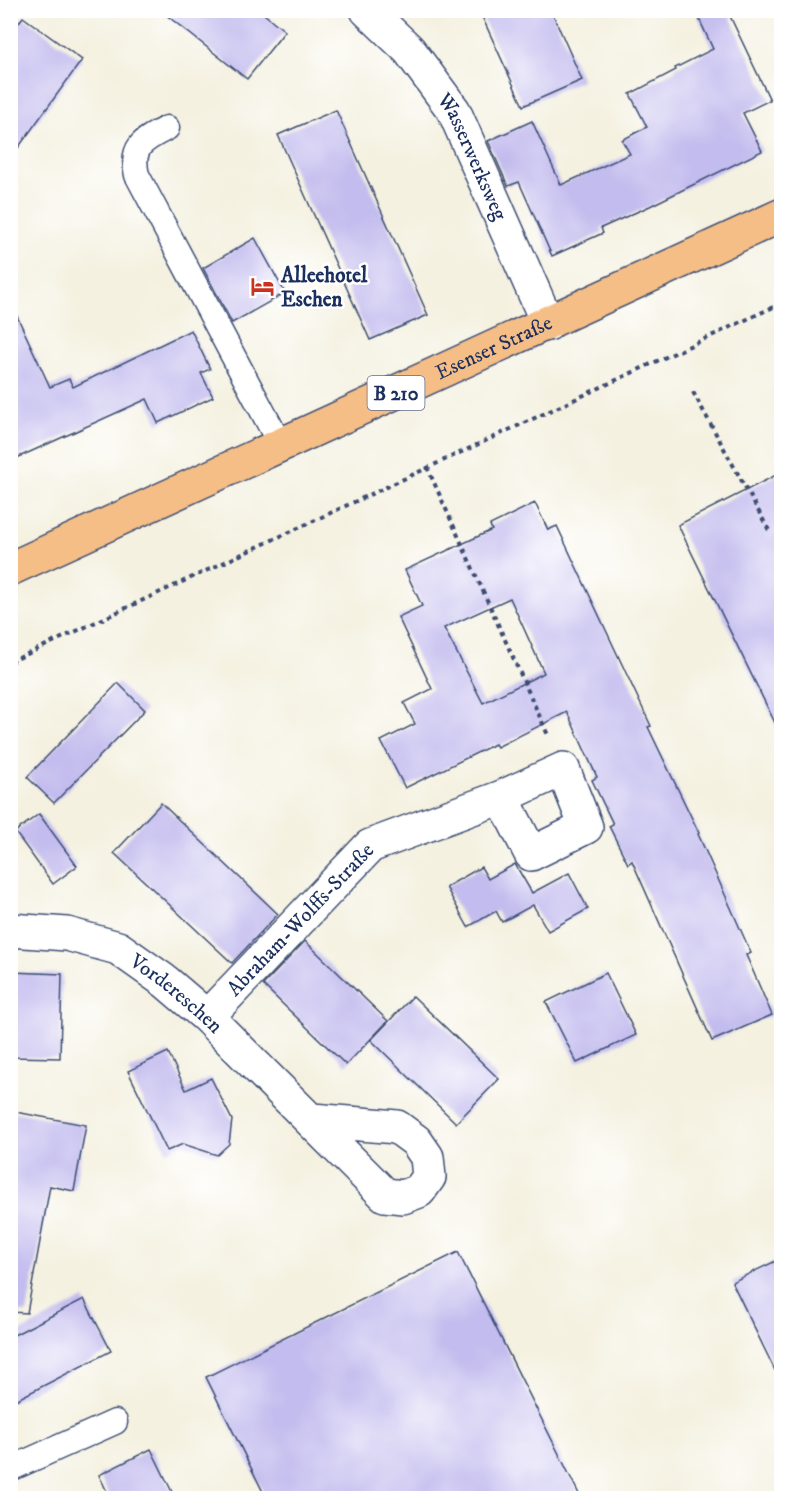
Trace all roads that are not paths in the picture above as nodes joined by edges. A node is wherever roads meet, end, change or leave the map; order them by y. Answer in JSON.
{"nodes":[{"id":1,"x":367,"y":10,"type":"edge"},
{"id":2,"x":167,"y":128,"type":"dead end"},
{"id":3,"x":782,"y":215,"type":"edge"},
{"id":4,"x":548,"y":324,"type":"junction"},
{"id":5,"x":281,"y":446,"type":"junction"},
{"id":6,"x":10,"y":569,"type":"edge"},
{"id":7,"x":502,"y":797,"type":"junction"},
{"id":8,"x":10,"y":930,"type":"edge"},
{"id":9,"x":207,"y":1017,"type":"junction"},
{"id":10,"x":312,"y":1120,"type":"dead end"},
{"id":11,"x":115,"y":1422,"type":"dead end"},
{"id":12,"x":10,"y":1468,"type":"edge"}],
"edges":[{"from":1,"to":4,"type":"street","name":"Wasserwerksweg"},
{"from":2,"to":5,"type":"lane"},
{"from":3,"to":4,"type":"main road","name":"Esenser Straße","number":"B 210"},
{"from":4,"to":5,"type":"main road","name":"Esenser Straße","number":"B 210"},
{"from":5,"to":6,"type":"main road","name":"Esenser Straße","number":"B 210"},
{"from":7,"to":7,"type":"street","name":"Abraham-Wolffs-Straße"},
{"from":7,"to":9,"type":"street","name":"Abraham-Wolffs-Straße"},
{"from":8,"to":9,"type":"street","name":"Vordereschen"},
{"from":9,"to":10,"type":"street","name":"Vordereschen"},
{"from":11,"to":12,"type":"lane"}]}
